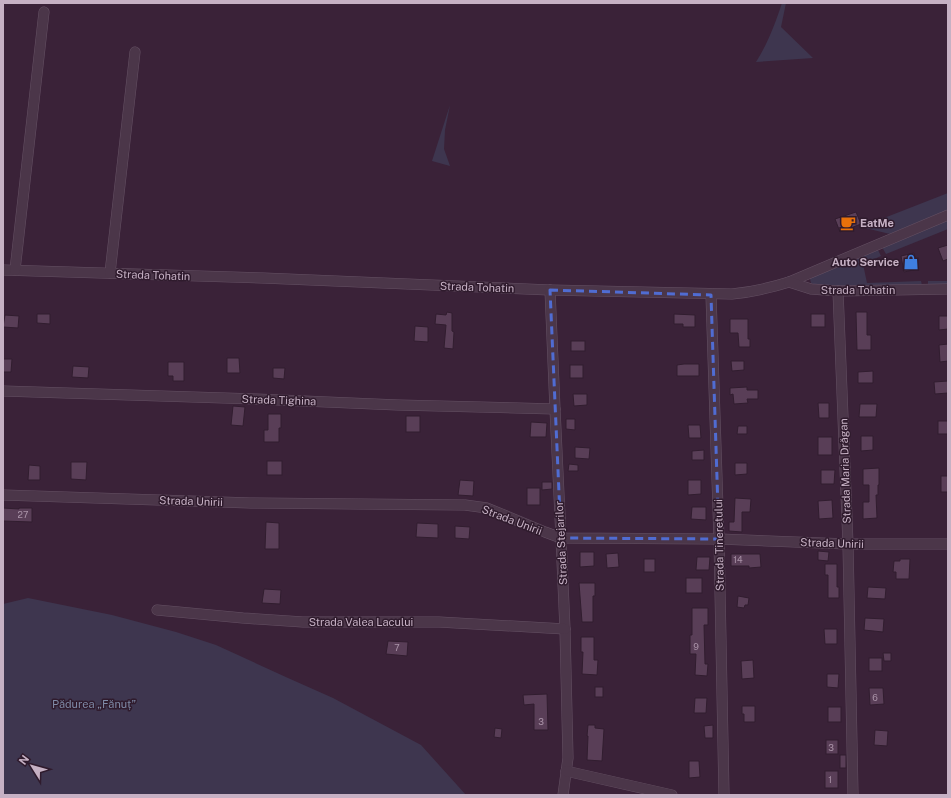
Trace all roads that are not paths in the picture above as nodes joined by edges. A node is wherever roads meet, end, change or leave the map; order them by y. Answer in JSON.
{"nodes":[{"id":1,"x":44,"y":12,"type":"dead end"},
{"id":2,"x":135,"y":52,"type":"dead end"},
{"id":3,"x":948,"y":215,"type":"edge"},
{"id":4,"x":3,"y":270,"type":"edge"},
{"id":5,"x":15,"y":270,"type":"junction"},
{"id":6,"x":110,"y":273,"type":"junction"},
{"id":7,"x":789,"y":282,"type":"junction"},
{"id":8,"x":948,"y":289,"type":"edge"},
{"id":9,"x":550,"y":290,"type":"junction"},
{"id":10,"x":838,"y":291,"type":"junction"},
{"id":11,"x":711,"y":294,"type":"junction"},
{"id":12,"x":3,"y":391,"type":"edge"},
{"id":13,"x":555,"y":409,"type":"junction"},
{"id":14,"x":3,"y":495,"type":"edge"},
{"id":15,"x":562,"y":538,"type":"junction"},
{"id":16,"x":719,"y":539,"type":"junction"},
{"id":17,"x":848,"y":544,"type":"junction"},
{"id":18,"x":948,"y":544,"type":"edge"},
{"id":19,"x":156,"y":610,"type":"dead end"},
{"id":20,"x":565,"y":629,"type":"junction"},
{"id":21,"x":566,"y":771,"type":"junction"},
{"id":22,"x":563,"y":795,"type":"edge"},
{"id":23,"x":672,"y":795,"type":"edge"},
{"id":24,"x":724,"y":795,"type":"edge"},
{"id":25,"x":853,"y":795,"type":"edge"}],
"edges":[{"from":1,"to":5,"type":"street"},
{"from":2,"to":6,"type":"street"},
{"from":3,"to":7,"type":"street"},
{"from":4,"to":5,"type":"street","name":"Strada Tohatin"},
{"from":5,"to":6,"type":"street","name":"Strada Tohatin"},
{"from":6,"to":9,"type":"street","name":"Strada Tohatin"},
{"from":7,"to":10,"type":"street","name":"Strada Tohatin"},
{"from":7,"to":11,"type":"street","name":"Strada Tohatin"},
{"from":8,"to":10,"type":"street","name":"Strada Tohatin"},
{"from":9,"to":11,"type":"street","name":"Strada Tohatin"},
{"from":9,"to":13,"type":"street","name":"Strada Stejarilor"},
{"from":10,"to":17,"type":"street","name":"Strada Maria Drăgan"},
{"from":11,"to":16,"type":"street","name":"Strada Tineretului"},
{"from":12,"to":13,"type":"street","name":"Strada Tighina"},
{"from":13,"to":15,"type":"street","name":"Strada Stejarilor"},
{"from":14,"to":15,"type":"street","name":"Strada Unirii"},
{"from":15,"to":16,"type":"street","name":"Strada Unirii"},
{"from":15,"to":20,"type":"street","name":"Strada Stejarilor"},
{"from":16,"to":17,"type":"street","name":"Strada Unirii"},
{"from":16,"to":24,"type":"street","name":"Strada Tineretului"},
{"from":17,"to":18,"type":"street","name":"Strada Unirii"},
{"from":17,"to":25,"type":"street","name":"Strada Maria Drăgan"},
{"from":19,"to":20,"type":"street","name":"Strada Valea Lacului"},
{"from":20,"to":21,"type":"street","name":"Strada Stejarilor"},
{"from":21,"to":22,"type":"street","name":"Strada Stejarilor"},
{"from":21,"to":23,"type":"street"}]}
